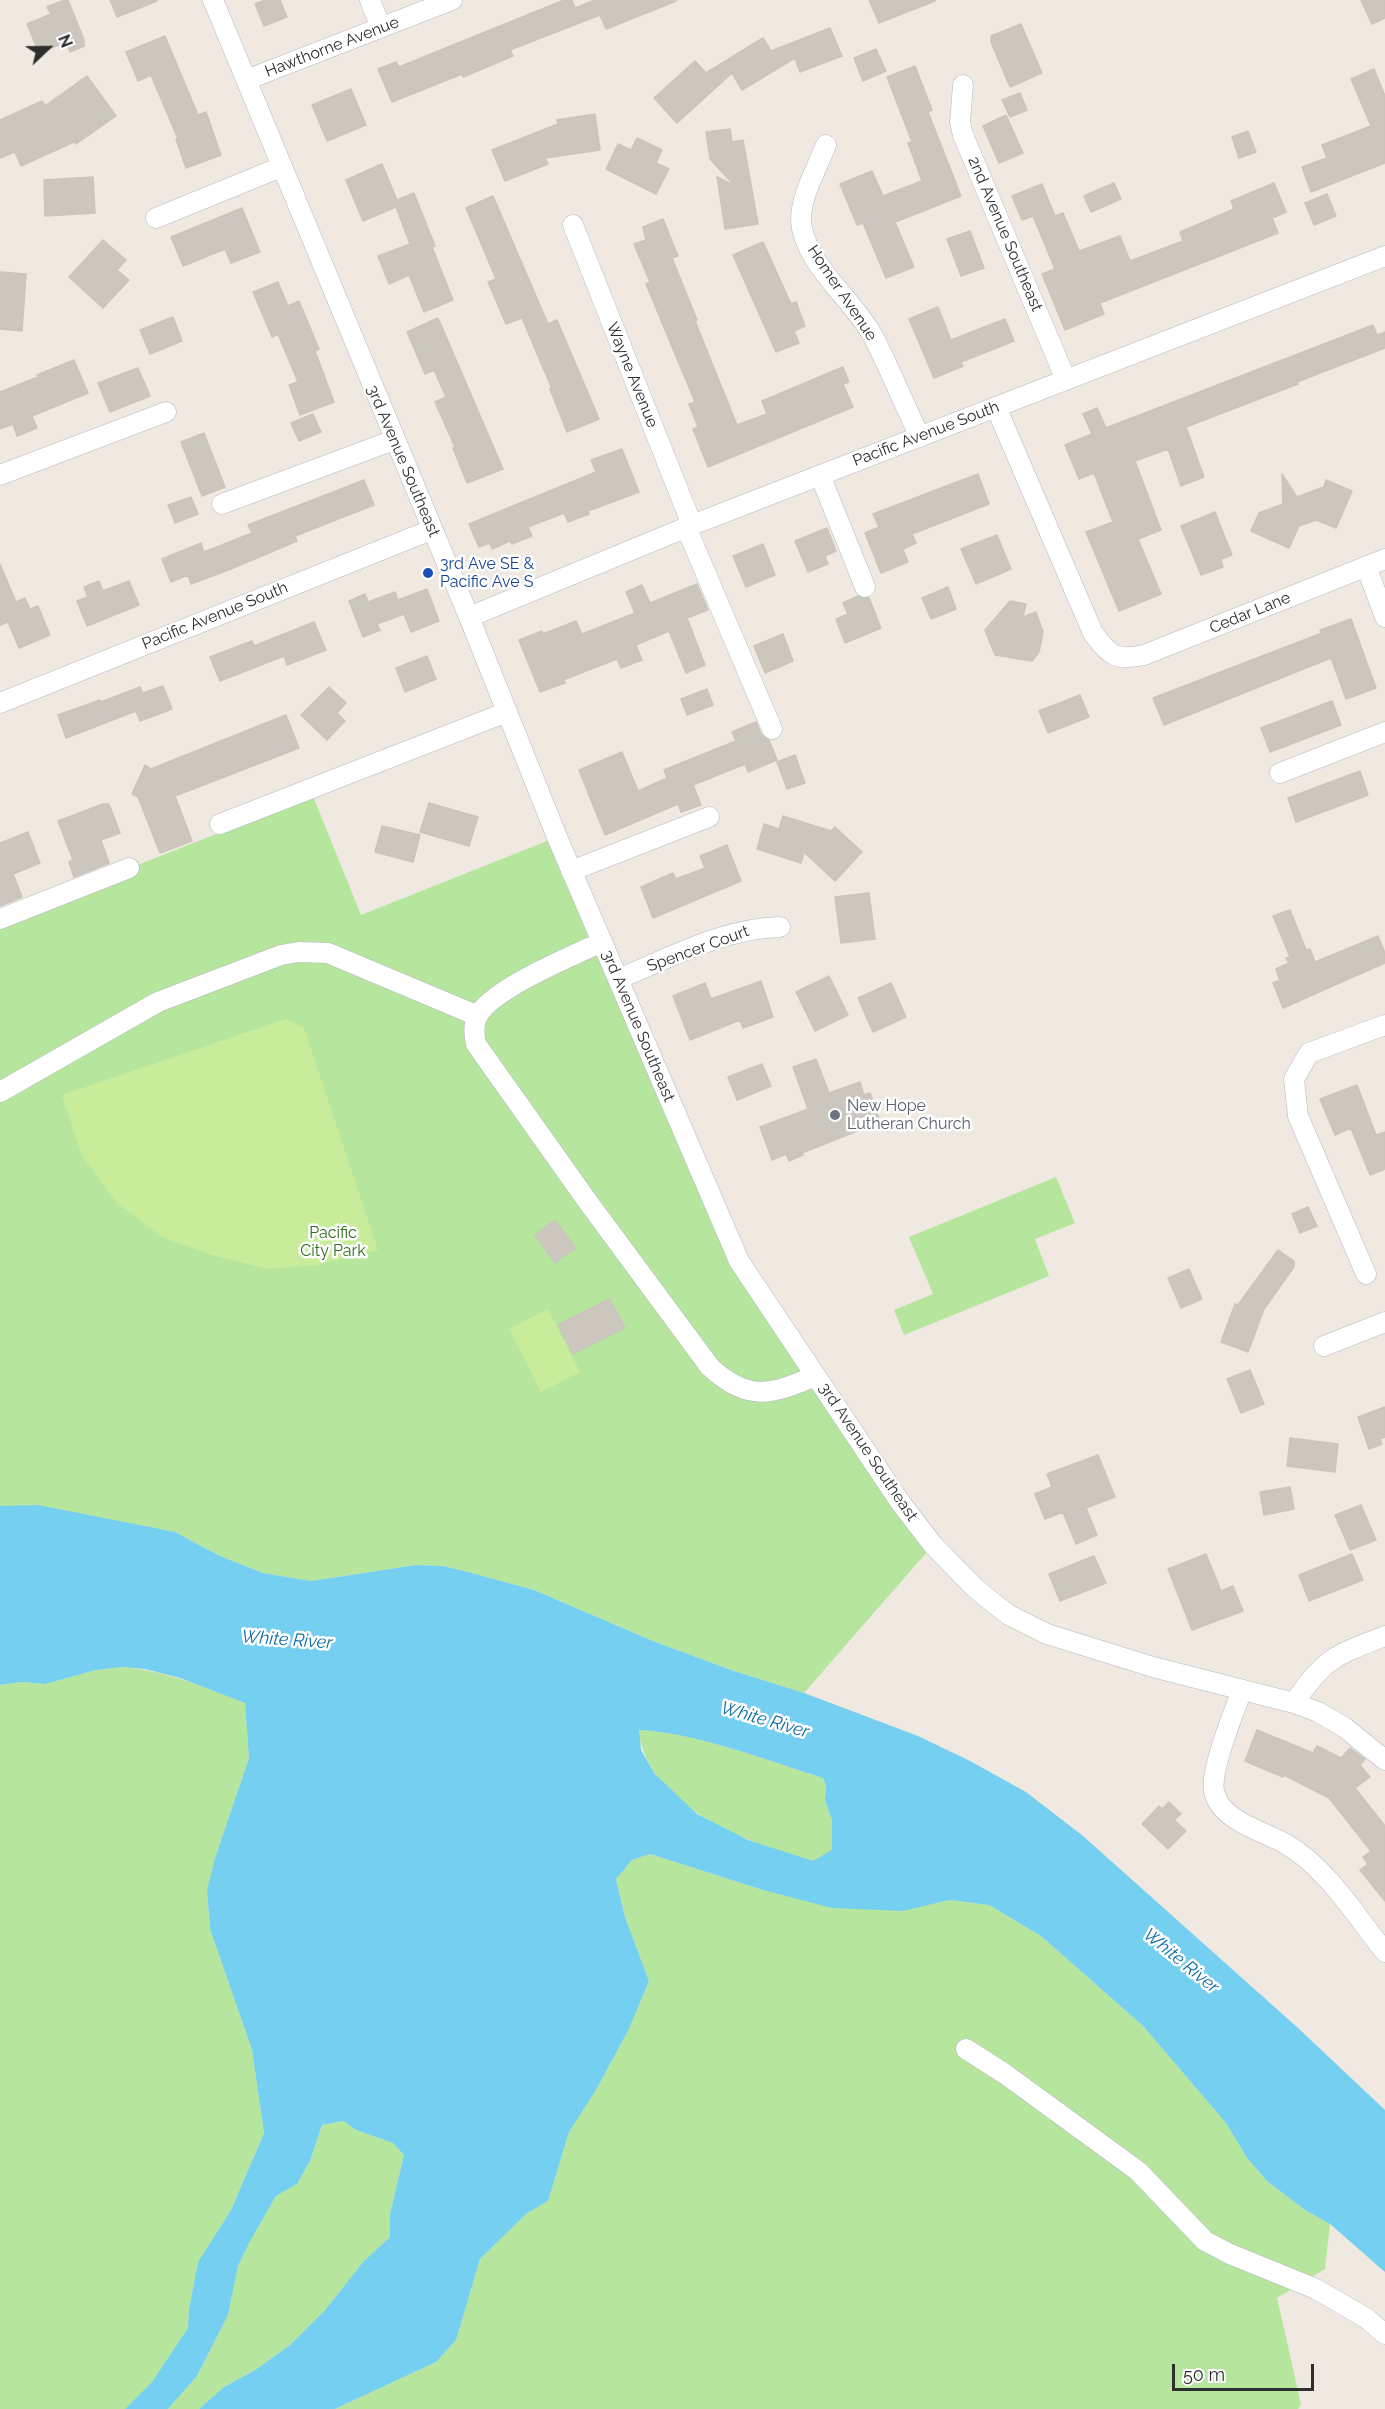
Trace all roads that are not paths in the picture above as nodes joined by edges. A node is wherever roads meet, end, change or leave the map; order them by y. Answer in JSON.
{"nodes":[{"id":1,"x":213,"y":0,"type":"edge"},
{"id":2,"x":370,"y":0,"type":"edge"},
{"id":3,"x":452,"y":0,"type":"edge"},
{"id":4,"x":381,"y":28,"type":"junction"},
{"id":5,"x":246,"y":80,"type":"junction"},
{"id":6,"x":963,"y":86,"type":"dead end"},
{"id":7,"x":826,"y":145,"type":"dead end"},
{"id":8,"x":281,"y":167,"type":"junction"},
{"id":9,"x":156,"y":218,"type":"dead end"},
{"id":10,"x":573,"y":225,"type":"dead end"},
{"id":11,"x":1385,"y":256,"type":"edge"},
{"id":12,"x":1066,"y":380,"type":"junction"},
{"id":13,"x":996,"y":407,"type":"junction"},
{"id":14,"x":166,"y":412,"type":"dead end"},
{"id":15,"x":920,"y":437,"type":"junction"},
{"id":16,"x":394,"y":440,"type":"junction"},
{"id":17,"x":0,"y":475,"type":"edge"},
{"id":18,"x":820,"y":475,"type":"junction"},
{"id":19,"x":222,"y":504,"type":"dead end"},
{"id":20,"x":689,"y":526,"type":"junction"},
{"id":21,"x":431,"y":530,"type":"junction"},
{"id":22,"x":1385,"y":559,"type":"edge"},
{"id":23,"x":1366,"y":566,"type":"junction"},
{"id":24,"x":865,"y":587,"type":"dead end"},
{"id":25,"x":469,"y":616,"type":"junction"},
{"id":26,"x":1385,"y":617,"type":"edge"},
{"id":27,"x":0,"y":703,"type":"edge"},
{"id":28,"x":507,"y":712,"type":"junction"},
{"id":29,"x":772,"y":729,"type":"dead end"},
{"id":30,"x":1385,"y":732,"type":"edge"},
{"id":31,"x":1280,"y":773,"type":"dead end"},
{"id":32,"x":710,"y":817,"type":"dead end"},
{"id":33,"x":220,"y":824,"type":"dead end"},
{"id":34,"x":129,"y":868,"type":"dead end"},
{"id":35,"x":571,"y":870,"type":"junction"},
{"id":36,"x":0,"y":919,"type":"edge"},
{"id":37,"x":780,"y":927,"type":"dead end"},
{"id":38,"x":602,"y":942,"type":"junction"},
{"id":39,"x":618,"y":979,"type":"junction"},
{"id":40,"x":478,"y":1016,"type":"junction"},
{"id":41,"x":1385,"y":1025,"type":"edge"},
{"id":42,"x":0,"y":1092,"type":"edge"},
{"id":43,"x":1366,"y":1274,"type":"dead end"},
{"id":44,"x":1385,"y":1322,"type":"edge"},
{"id":45,"x":1324,"y":1346,"type":"dead end"},
{"id":46,"x":815,"y":1376,"type":"junction"},
{"id":47,"x":1385,"y":1636,"type":"edge"},
{"id":48,"x":1242,"y":1690,"type":"junction"},
{"id":49,"x":1294,"y":1703,"type":"junction"},
{"id":50,"x":1385,"y":1760,"type":"edge"},
{"id":51,"x":1385,"y":1952,"type":"edge"},
{"id":52,"x":966,"y":2049,"type":"dead end"},
{"id":53,"x":1385,"y":2334,"type":"edge"}],
"edges":[{"from":1,"to":5,"type":"street","name":"3rd Avenue Southeast"},
{"from":2,"to":4,"type":"street"},
{"from":3,"to":4,"type":"street","name":"Hawthorne Avenue"},
{"from":4,"to":5,"type":"street","name":"Hawthorne Avenue"},
{"from":5,"to":8,"type":"street","name":"3rd Avenue Southeast"},
{"from":6,"to":12,"type":"street","name":"2nd Avenue Southeast"},
{"from":7,"to":15,"type":"street","name":"Homer Avenue"},
{"from":8,"to":9,"type":"street"},
{"from":8,"to":16,"type":"street","name":"3rd Avenue Southeast"},
{"from":10,"to":20,"type":"street","name":"Wayne Avenue"},
{"from":11,"to":12,"type":"street","name":"Pacific Avenue South"},
{"from":12,"to":13,"type":"street","name":"Pacific Avenue South"},
{"from":13,"to":15,"type":"street","name":"Pacific Avenue South"},
{"from":13,"to":23,"type":"street","name":"Cedar Lane"},
{"from":14,"to":17,"type":"street"},
{"from":15,"to":18,"type":"street","name":"Pacific Avenue South"},
{"from":16,"to":19,"type":"street"},
{"from":16,"to":21,"type":"street","name":"3rd Avenue Southeast"},
{"from":18,"to":20,"type":"street","name":"Pacific Avenue South"},
{"from":18,"to":24,"type":"street"},
{"from":20,"to":25,"type":"street","name":"Pacific Avenue South"},
{"from":20,"to":29,"type":"street","name":"Wayne Avenue"},
{"from":21,"to":25,"type":"street","name":"3rd Avenue Southeast"},
{"from":21,"to":27,"type":"street","name":"Pacific Avenue South"},
{"from":22,"to":23,"type":"street","name":"Cedar Lane"},
{"from":23,"to":26,"type":"street"},
{"from":25,"to":28,"type":"street","name":"3rd Avenue Southeast"},
{"from":28,"to":33,"type":"street"},
{"from":28,"to":35,"type":"street","name":"3rd Avenue Southeast"},
{"from":30,"to":31,"type":"street"},
{"from":32,"to":35,"type":"street"},
{"from":34,"to":36,"type":"street"},
{"from":35,"to":38,"type":"street","name":"3rd Avenue Southeast"},
{"from":37,"to":39,"type":"street","name":"Spencer Court"},
{"from":38,"to":39,"type":"street","name":"3rd Avenue Southeast"},
{"from":38,"to":40,"type":"street"},
{"from":39,"to":46,"type":"street","name":"3rd Avenue Southeast"},
{"from":40,"to":42,"type":"street"},
{"from":40,"to":46,"type":"street"},
{"from":41,"to":43,"type":"street"},
{"from":44,"to":45,"type":"street"},
{"from":46,"to":48,"type":"street","name":"3rd Avenue Southeast"},
{"from":47,"to":49,"type":"street"},
{"from":48,"to":49,"type":"street","name":"3rd Avenue Southeast"},
{"from":48,"to":51,"type":"street"},
{"from":49,"to":50,"type":"street","name":"3rd Avenue Southeast"},
{"from":52,"to":53,"type":"street"}]}
